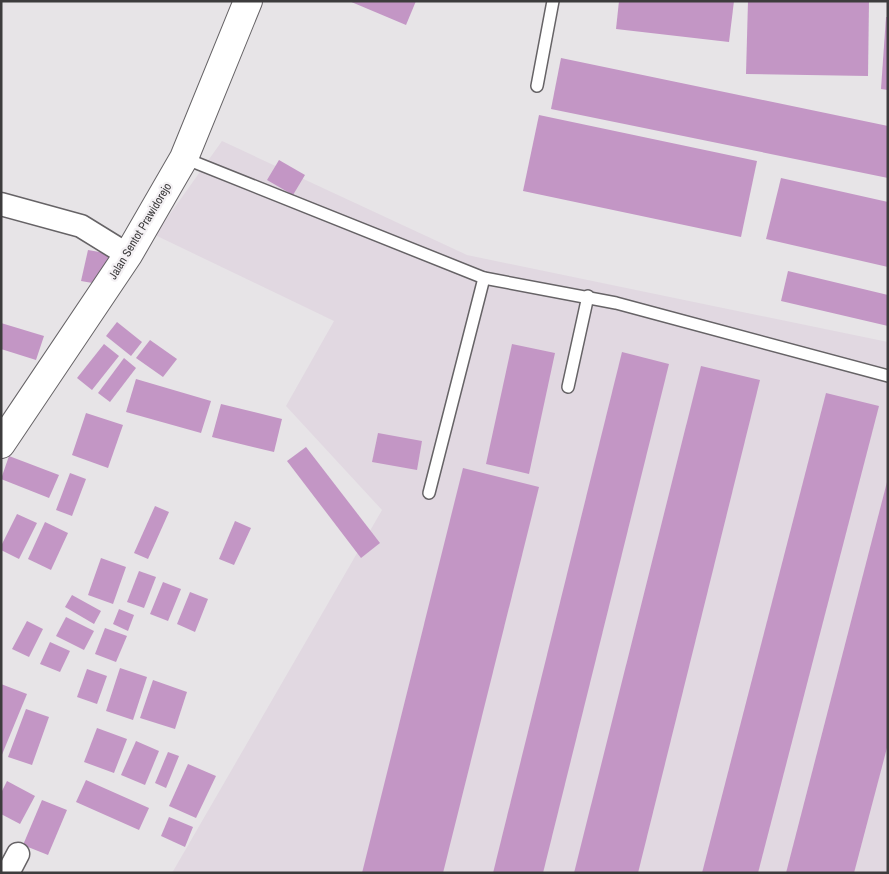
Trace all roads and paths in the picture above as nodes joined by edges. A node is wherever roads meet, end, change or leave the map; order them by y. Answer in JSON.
{"nodes":[{"id":1,"x":248,"y":1,"type":"edge"},
{"id":2,"x":553,"y":1,"type":"edge"},
{"id":3,"x":537,"y":86,"type":"dead end"},
{"id":4,"x":184,"y":158,"type":"junction"},
{"id":5,"x":1,"y":204,"type":"edge"},
{"id":6,"x":128,"y":254,"type":"junction"},
{"id":7,"x":484,"y":278,"type":"junction"},
{"id":8,"x":588,"y":296,"type":"junction"},
{"id":9,"x":888,"y":376,"type":"edge"},
{"id":10,"x":568,"y":387,"type":"dead end"},
{"id":11,"x":1,"y":444,"type":"edge"},
{"id":12,"x":429,"y":493,"type":"dead end"}],
"edges":[{"from":1,"to":4,"type":"main road","name":"Jalan Sentot Prawidorejo"},
{"from":2,"to":3,"type":"lane"},
{"from":4,"to":6,"type":"main road","name":"Jalan Sentot Prawidorejo"},
{"from":4,"to":7,"type":"lane"},
{"from":5,"to":6,"type":"street"},
{"from":6,"to":11,"type":"main road","name":"Jalan Sentot Prawidorejo"},
{"from":7,"to":8,"type":"lane"},
{"from":7,"to":12,"type":"lane"},
{"from":8,"to":9,"type":"lane"},
{"from":8,"to":10,"type":"lane"}]}
